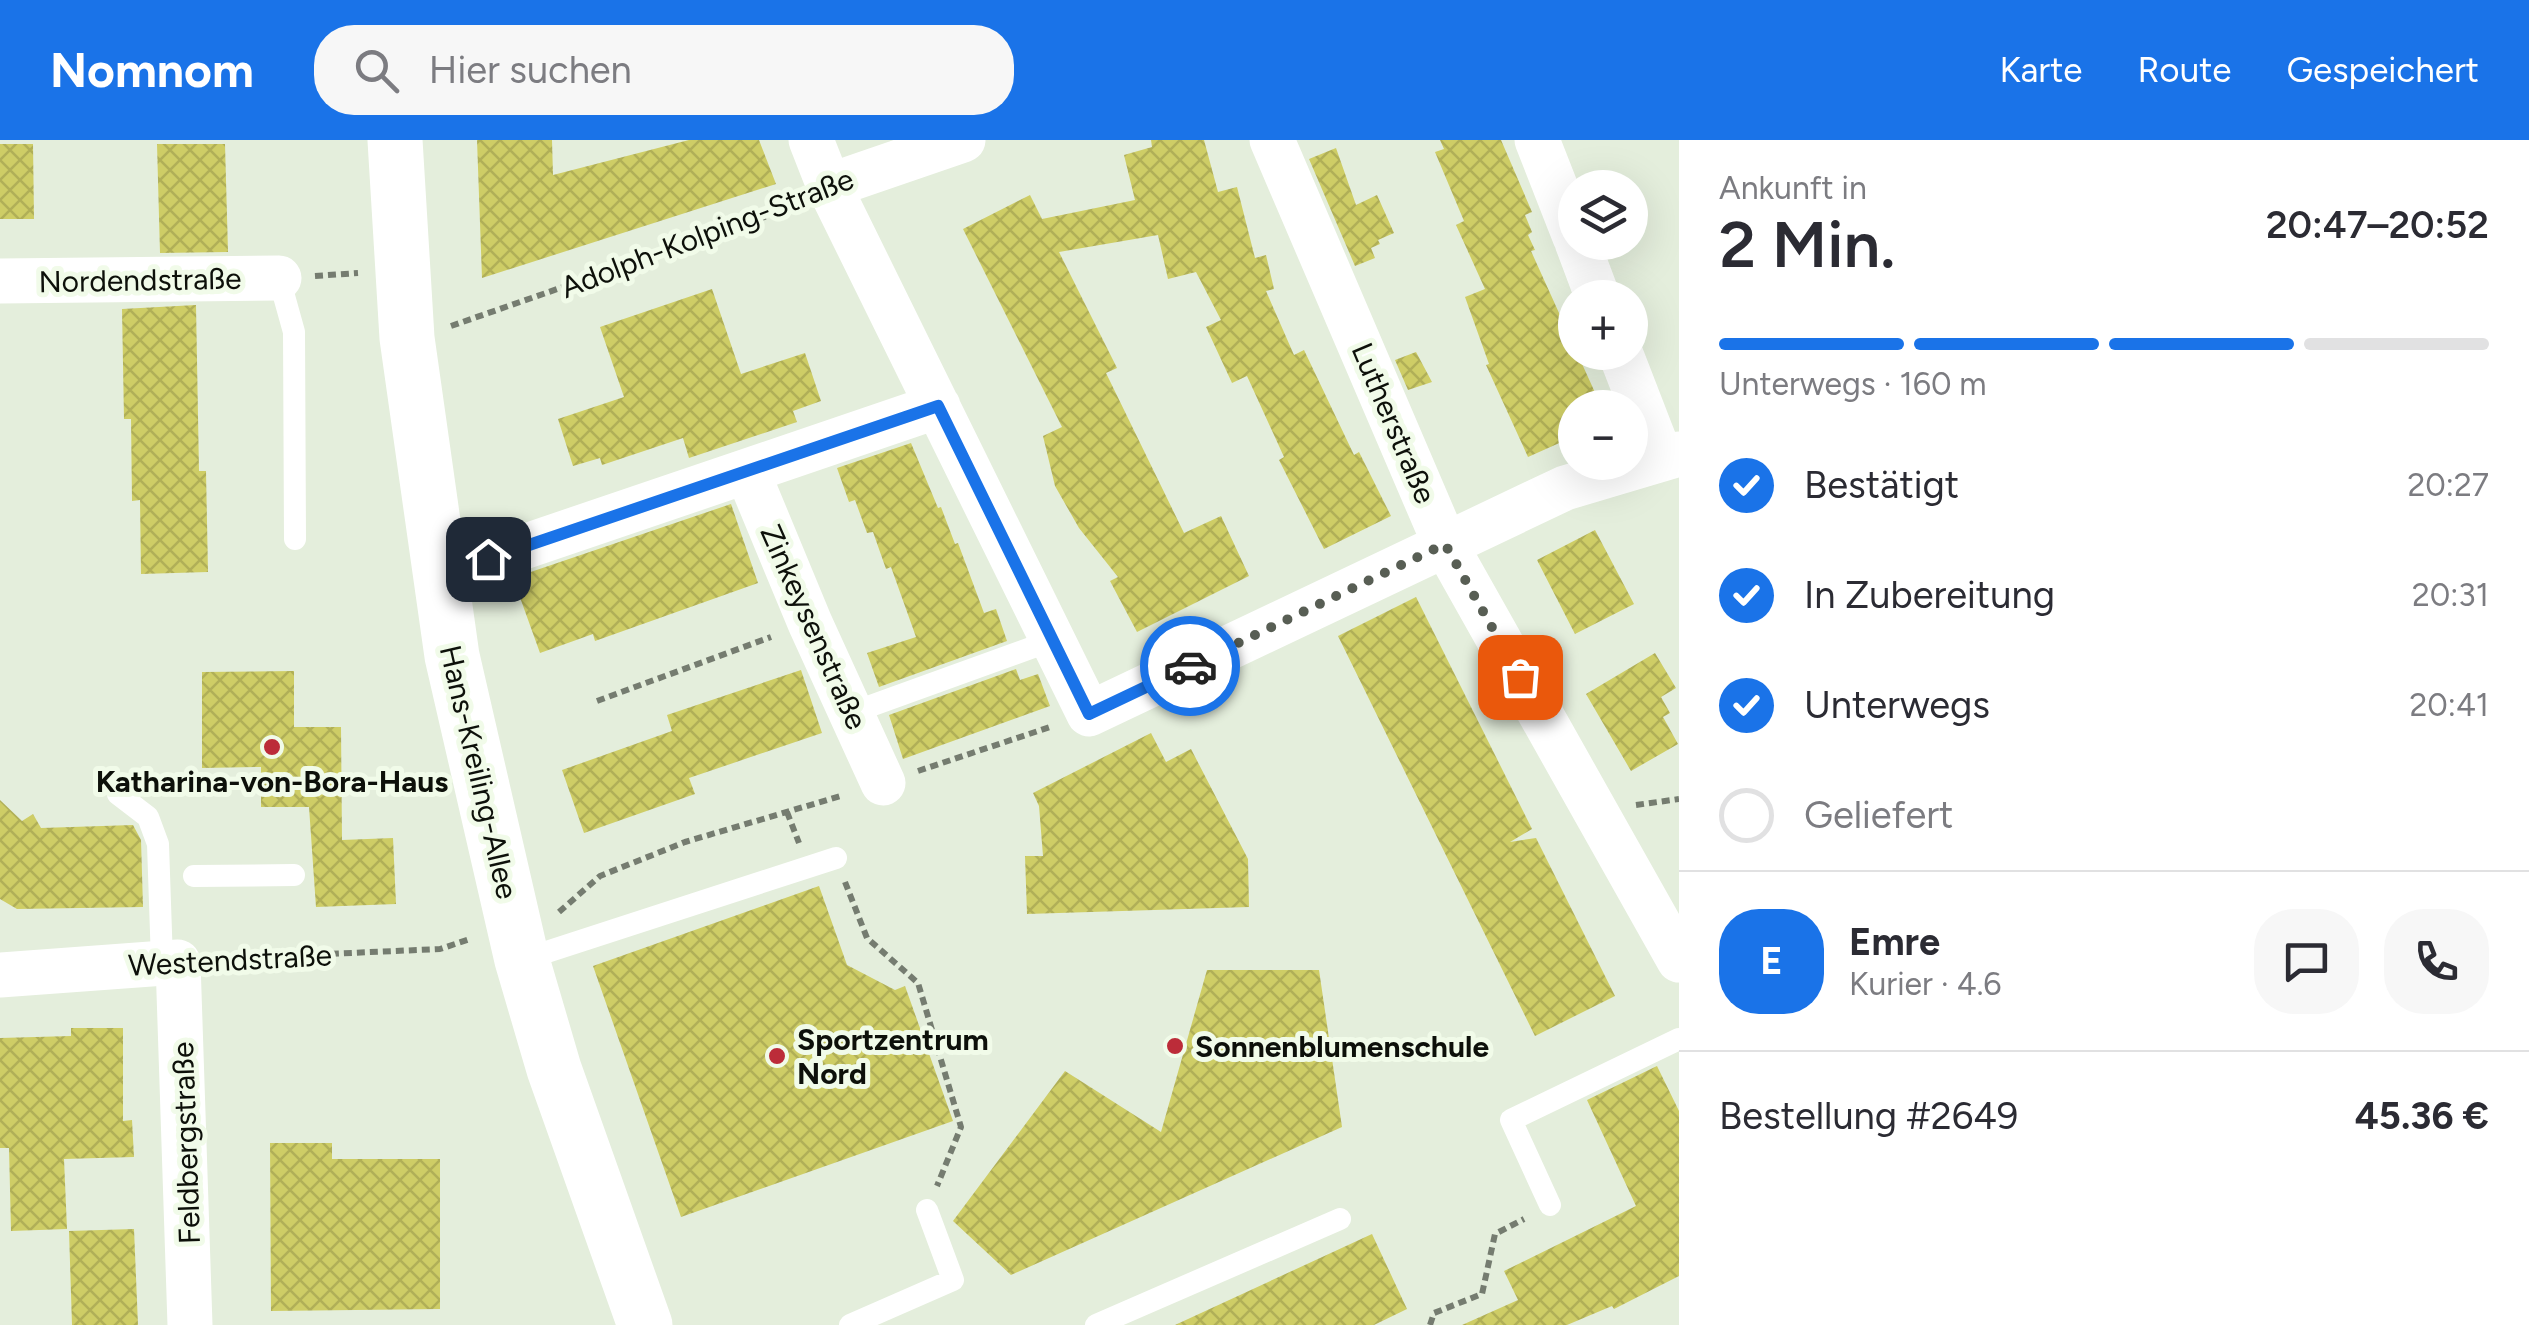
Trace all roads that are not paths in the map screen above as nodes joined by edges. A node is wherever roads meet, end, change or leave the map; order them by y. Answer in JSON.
{"nodes":[{"id":1,"x":395,"y":140,"type":"edge"},
{"id":2,"x":811,"y":140,"type":"edge"},
{"id":3,"x":963,"y":140,"type":"edge"},
{"id":4,"x":1272,"y":140,"type":"edge"},
{"id":5,"x":1537,"y":140,"type":"edge"},
{"id":6,"x":829,"y":186,"type":"junction"},
{"id":7,"x":1558,"y":194,"type":"edge"},
{"id":8,"x":279,"y":278,"type":"joint"},
{"id":9,"x":0,"y":281,"type":"edge"},
{"id":10,"x":1629,"y":370,"type":"edge"},
{"id":11,"x":938,"y":406,"type":"junction"},
{"id":12,"x":1670,"y":456,"type":"edge"},
{"id":13,"x":747,"y":471,"type":"junction"},
{"id":14,"x":295,"y":539,"type":"dead end"},
{"id":15,"x":1445,"y":544,"type":"junction"},
{"id":16,"x":488,"y":559,"type":"dead end"},
{"id":17,"x":1053,"y":640,"type":"junction"},
{"id":18,"x":851,"y":713,"type":"junction"},
{"id":19,"x":884,"y":783,"type":"road end"},
{"id":20,"x":118,"y":794,"type":"dead end"},
{"id":21,"x":836,"y":858,"type":"road end"},
{"id":22,"x":194,"y":876,"type":"dead end"},
{"id":23,"x":294,"y":876,"type":"dead end"},
{"id":24,"x":522,"y":960,"type":"junction"},
{"id":25,"x":1679,"y":960,"type":"edge"},
{"id":26,"x":170,"y":962,"type":"junction"},
{"id":27,"x":0,"y":974,"type":"edge"},
{"id":28,"x":1679,"y":1039,"type":"edge"},
{"id":29,"x":1550,"y":1205,"type":"road end"},
{"id":30,"x":927,"y":1210,"type":"road end"},
{"id":31,"x":1340,"y":1219,"type":"dead end"},
{"id":32,"x":190,"y":1325,"type":"edge"},
{"id":33,"x":645,"y":1325,"type":"edge"},
{"id":34,"x":850,"y":1325,"type":"edge"},
{"id":35,"x":1096,"y":1325,"type":"edge"}],
"edges":[{"from":1,"to":24,"type":"street","name":"Hans-Kreiling-Allee"},
{"from":2,"to":6,"type":"street"},
{"from":3,"to":6,"type":"street","name":"Adolph-Kolping-Straße"},
{"from":4,"to":15,"type":"street","name":"Lutherstraße"},
{"from":5,"to":7,"type":"street"},
{"from":6,"to":11,"type":"street"},
{"from":8,"to":9,"type":"street","name":"Nordendstraße"},
{"from":8,"to":14,"type":"lane"},
{"from":10,"to":12,"type":"street"},
{"from":11,"to":13,"type":"street"},
{"from":11,"to":17,"type":"street"},
{"from":12,"to":15,"type":"street"},
{"from":13,"to":16,"type":"street"},
{"from":13,"to":18,"type":"street","name":"Zinkeysenstraße"},
{"from":15,"to":17,"type":"street"},
{"from":15,"to":25,"type":"street","name":"Lutherstraße"},
{"from":17,"to":18,"type":"lane"},
{"from":18,"to":19,"type":"street","name":"Zinkeysenstraße"},
{"from":20,"to":26,"type":"lane"},
{"from":21,"to":24,"type":"lane"},
{"from":22,"to":23,"type":"lane"},
{"from":24,"to":33,"type":"street","name":"Hans-Kreiling-Allee"},
{"from":26,"to":27,"type":"street","name":"Westendstraße"},
{"from":26,"to":32,"type":"street","name":"Feldbergstraße"},
{"from":28,"to":29,"type":"lane"},
{"from":30,"to":34,"type":"lane"},
{"from":31,"to":35,"type":"lane"}]}
